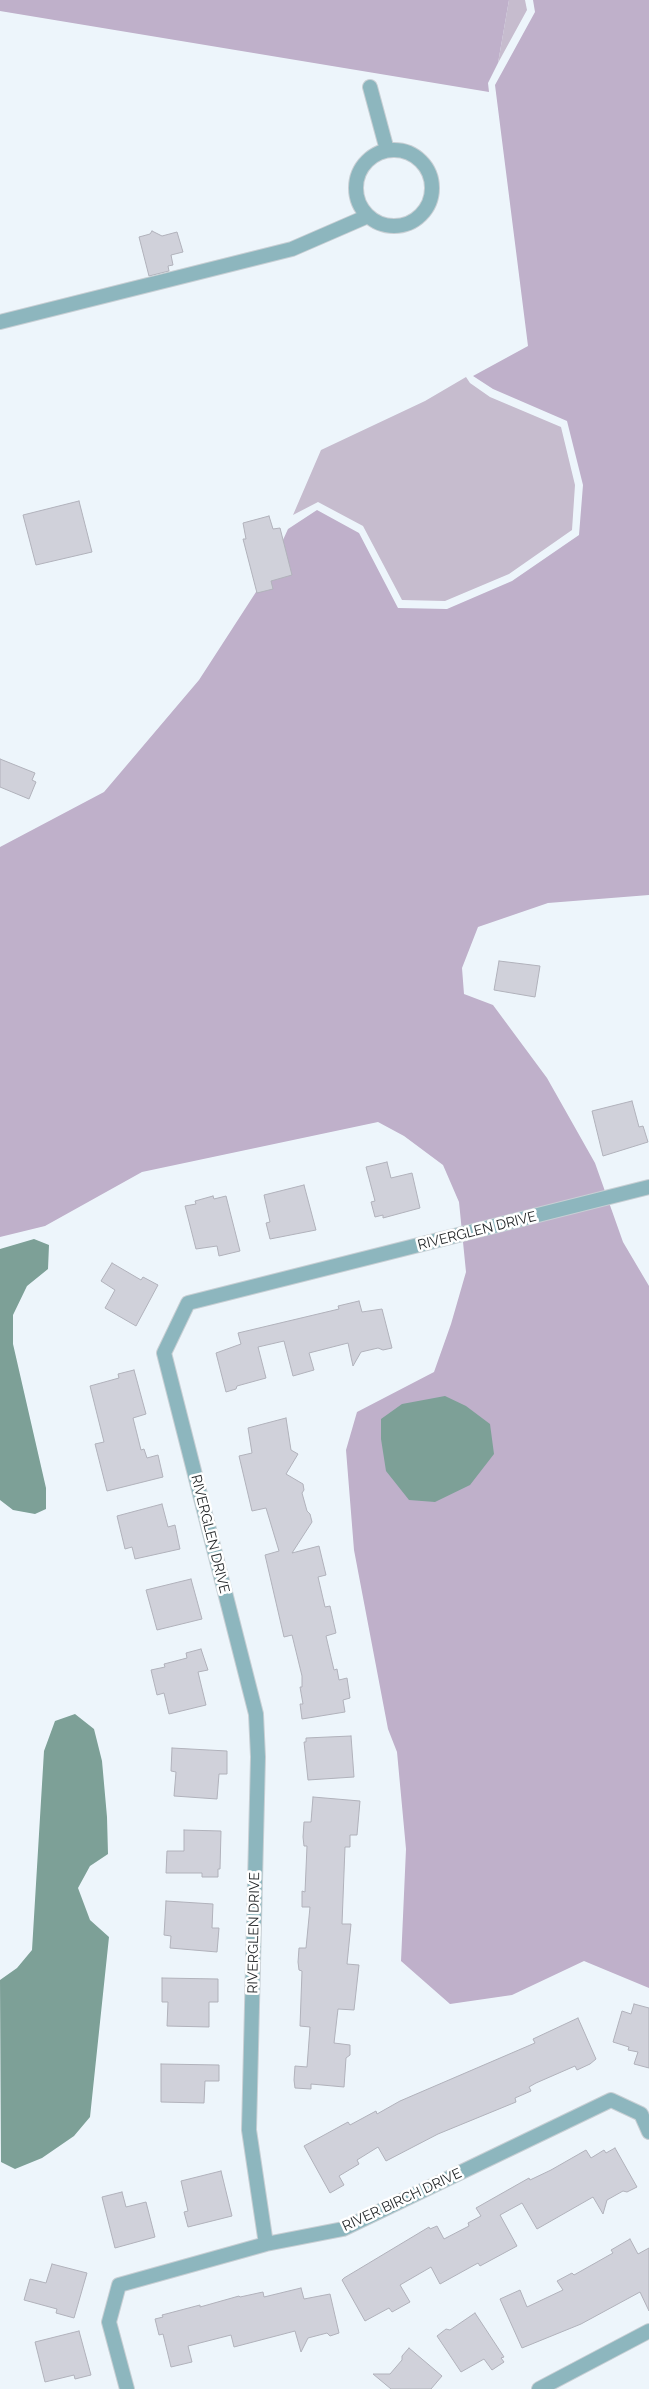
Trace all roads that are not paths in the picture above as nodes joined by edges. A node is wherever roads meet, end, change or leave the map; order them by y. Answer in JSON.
{"nodes":[{"id":1,"x":370,"y":87,"type":"dead end"},
{"id":2,"x":386,"y":150,"type":"junction"},
{"id":3,"x":368,"y":216,"type":"junction"},
{"id":4,"x":0,"y":322,"type":"edge"},
{"id":5,"x":649,"y":1187,"type":"edge"},
{"id":6,"x":649,"y":2132,"type":"edge"},
{"id":7,"x":266,"y":2244,"type":"junction"},
{"id":8,"x":649,"y":2331,"type":"edge"},
{"id":9,"x":127,"y":2389,"type":"edge"},
{"id":10,"x":538,"y":2389,"type":"edge"}],
"edges":[{"from":1,"to":2,"type":"street"},
{"from":2,"to":3,"type":"street"},
{"from":2,"to":3,"type":"street"},
{"from":3,"to":4,"type":"street"},
{"from":5,"to":7,"type":"street","name":"RIVERGLEN DRIVE"},
{"from":6,"to":7,"type":"street","name":"RIVER BIRCH DRIVE"},
{"from":7,"to":9,"type":"street","name":"RIVER BIRCH DRIVE"},
{"from":8,"to":10,"type":"street"}]}
